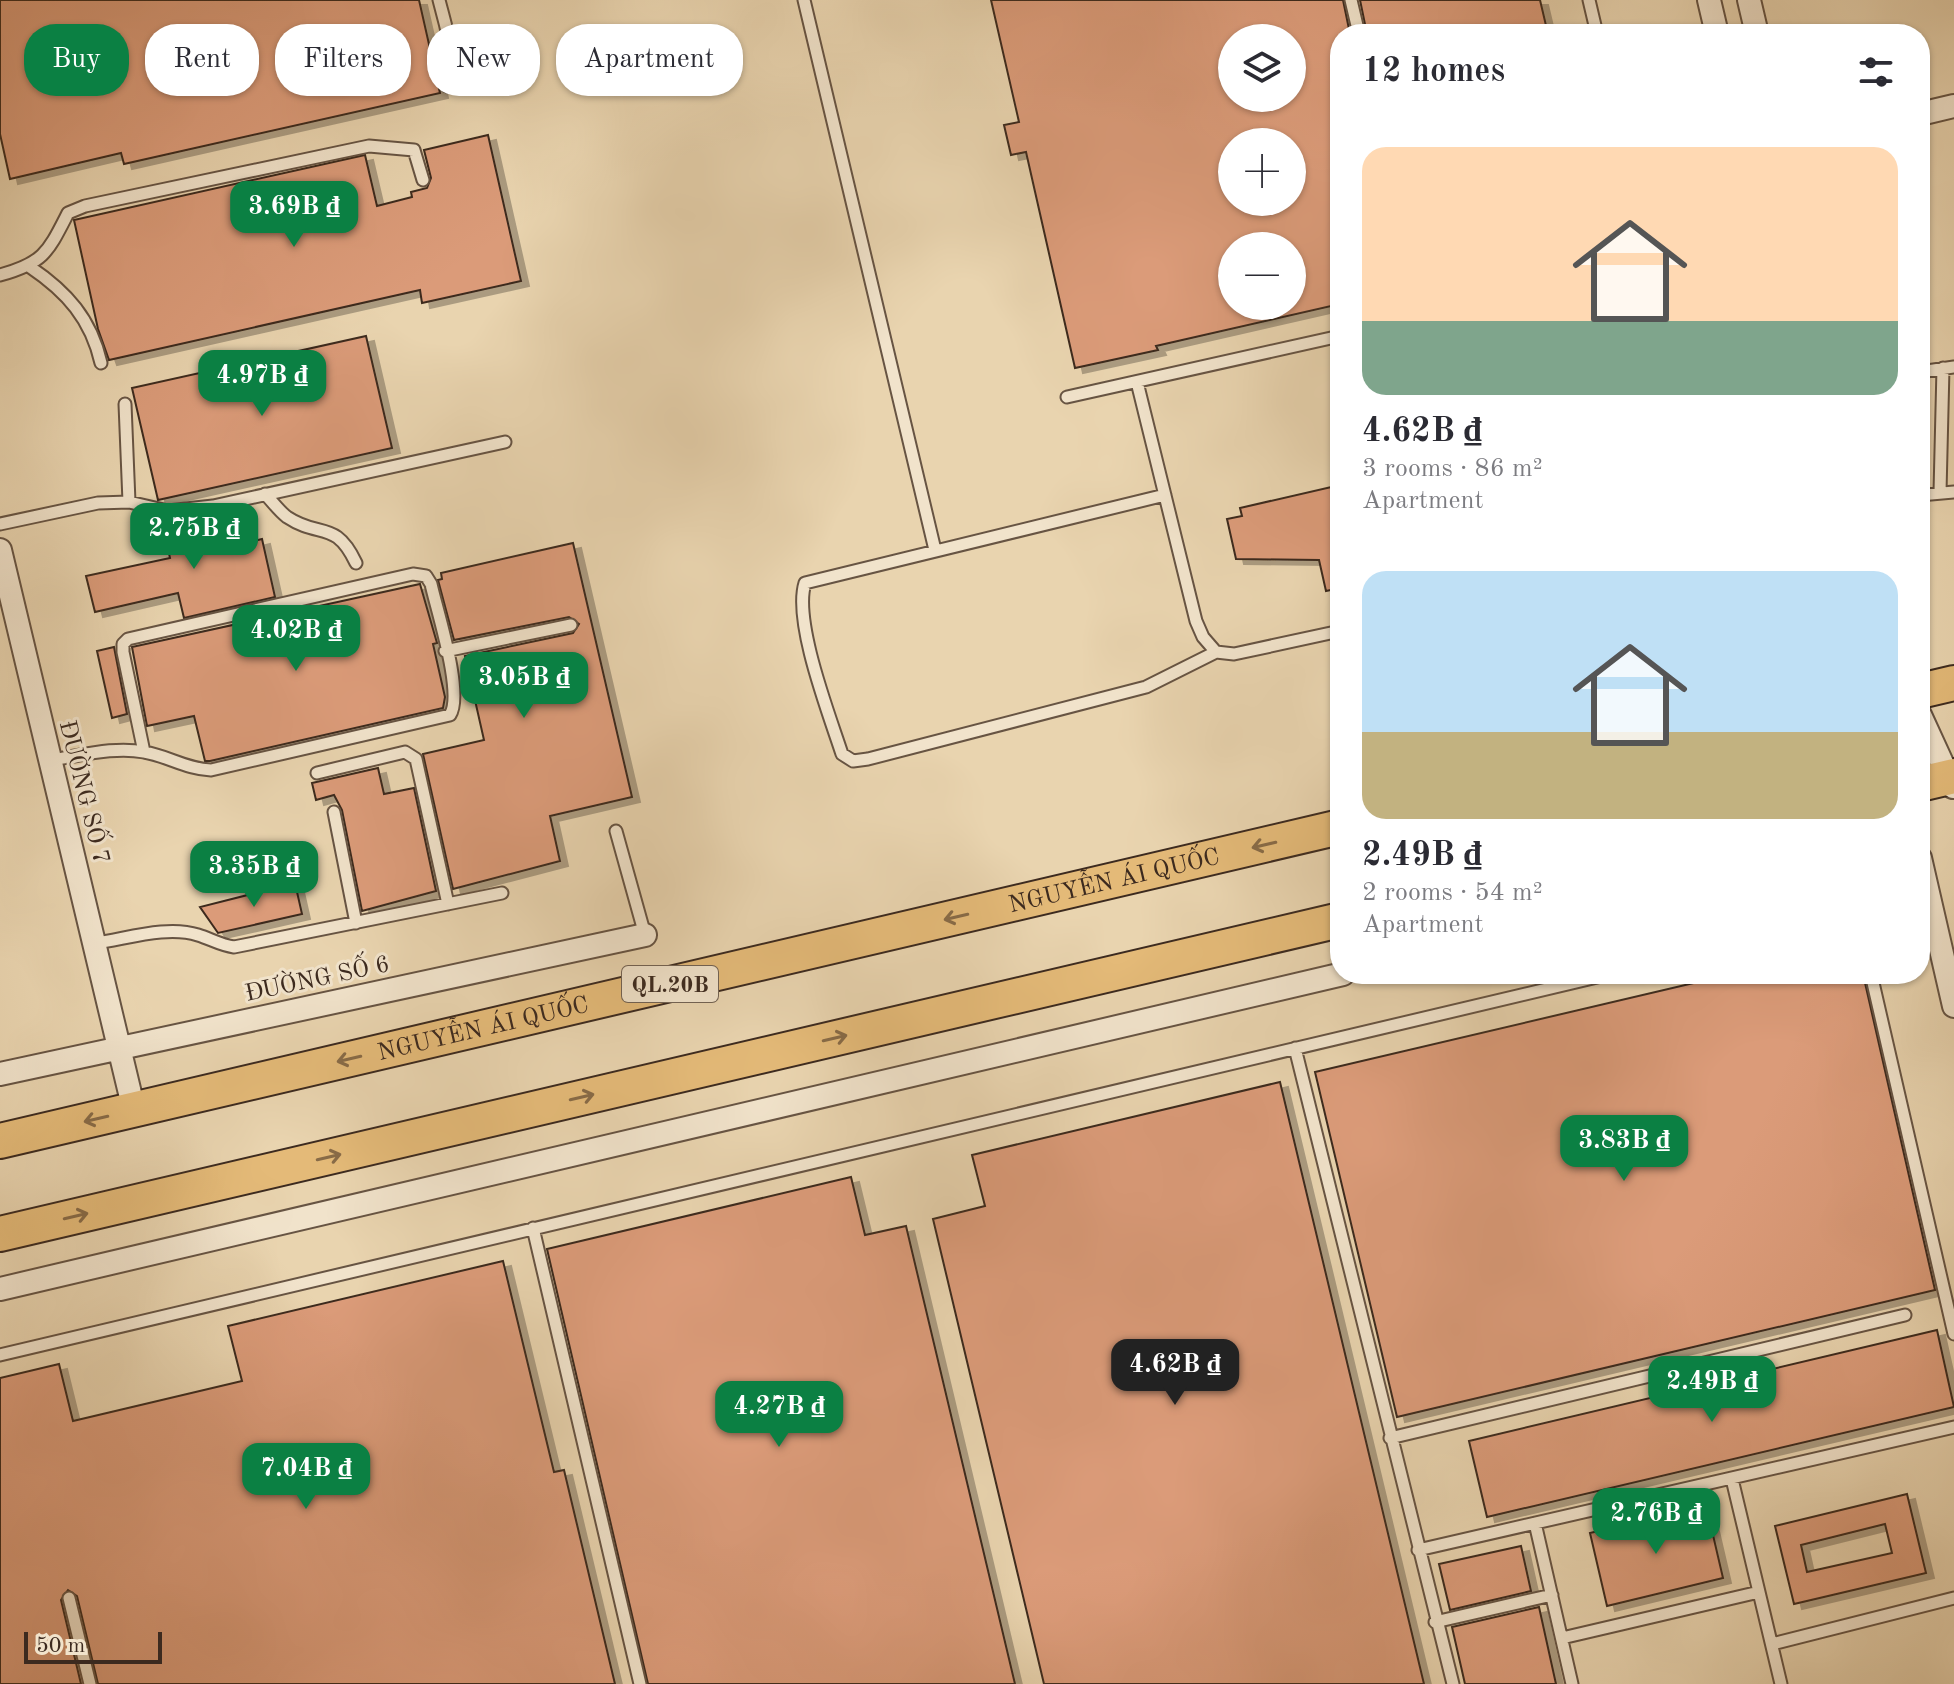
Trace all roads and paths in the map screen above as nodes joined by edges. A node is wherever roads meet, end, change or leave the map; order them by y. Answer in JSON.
{"nodes":[{"id":1,"x":439,"y":0,"type":"edge"},
{"id":2,"x":804,"y":0,"type":"edge"},
{"id":3,"x":1351,"y":0,"type":"edge"},
{"id":4,"x":1589,"y":0,"type":"edge"},
{"id":5,"x":1709,"y":0,"type":"edge"},
{"id":6,"x":1749,"y":0,"type":"edge"},
{"id":7,"x":445,"y":24,"type":"edge"},
{"id":8,"x":1357,"y":24,"type":"edge"},
{"id":9,"x":1595,"y":24,"type":"edge"},
{"id":10,"x":1715,"y":24,"type":"edge"},
{"id":11,"x":1755,"y":24,"type":"edge"},
{"id":12,"x":1954,"y":106,"type":"edge"},
{"id":13,"x":1930,"y":112,"type":"edge"},
{"id":14,"x":423,"y":180,"type":"dead end"},
{"id":15,"x":30,"y":267,"type":"junction"},
{"id":16,"x":0,"y":275,"type":"edge"},
{"id":17,"x":1330,"y":338,"type":"edge"},
{"id":18,"x":101,"y":363,"type":"dead end"},
{"id":19,"x":1948,"y":368,"type":"edge"},
{"id":20,"x":1137,"y":382,"type":"junction"},
{"id":21,"x":1067,"y":397,"type":"dead end"},
{"id":22,"x":125,"y":404,"type":"dead end"},
{"id":23,"x":505,"y":442,"type":"dead end"},
{"id":24,"x":1940,"y":492,"type":"junction"},
{"id":25,"x":1954,"y":492,"type":"edge"},
{"id":26,"x":265,"y":494,"type":"junction"},
{"id":27,"x":1930,"y":494,"type":"edge"},
{"id":28,"x":1165,"y":495,"type":"junction"},
{"id":29,"x":129,"y":502,"type":"junction"},
{"id":30,"x":0,"y":524,"type":"edge"},
{"id":31,"x":0,"y":550,"type":"edge"},
{"id":32,"x":935,"y":550,"type":"junction"},
{"id":33,"x":356,"y":563,"type":"dead end"},
{"id":34,"x":571,"y":625,"type":"dead end"},
{"id":35,"x":1330,"y":633,"type":"edge"},
{"id":36,"x":445,"y":651,"type":"junction"},
{"id":37,"x":1216,"y":652,"type":"junction"},
{"id":38,"x":1954,"y":683,"type":"edge"},
{"id":39,"x":1930,"y":689,"type":"edge"},
{"id":40,"x":1930,"y":742,"type":"edge"},
{"id":41,"x":144,"y":752,"type":"junction"},
{"id":42,"x":50,"y":760,"type":"junction"},
{"id":43,"x":317,"y":773,"type":"dead end"},
{"id":44,"x":1945,"y":783,"type":"edge"},
{"id":45,"x":334,"y":812,"type":"dead end"},
{"id":46,"x":1330,"y":829,"type":"edge"},
{"id":47,"x":616,"y":831,"type":"dead end"},
{"id":48,"x":502,"y":893,"type":"dead end"},
{"id":49,"x":1930,"y":902,"type":"edge"},
{"id":50,"x":448,"y":904,"type":"junction"},
{"id":51,"x":1330,"y":922,"type":"edge"},
{"id":52,"x":356,"y":923,"type":"junction"},
{"id":53,"x":645,"y":935,"type":"joint"},
{"id":54,"x":95,"y":943,"type":"junction"},
{"id":55,"x":1330,"y":977,"type":"edge"},
{"id":56,"x":1567,"y":984,"type":"edge"},
{"id":57,"x":1873,"y":984,"type":"edge"},
{"id":58,"x":1954,"y":1006,"type":"edge"},
{"id":59,"x":119,"y":1046,"type":"junction"},
{"id":60,"x":1295,"y":1048,"type":"junction"},
{"id":61,"x":0,"y":1074,"type":"edge"},
{"id":62,"x":134,"y":1110,"type":"junction"},
{"id":63,"x":0,"y":1141,"type":"edge"},
{"id":64,"x":533,"y":1228,"type":"junction"},
{"id":65,"x":0,"y":1234,"type":"edge"},
{"id":66,"x":0,"y":1289,"type":"edge"},
{"id":67,"x":1905,"y":1315,"type":"dead end"},
{"id":68,"x":1954,"y":1334,"type":"edge"},
{"id":69,"x":0,"y":1355,"type":"edge"},
{"id":70,"x":1954,"y":1429,"type":"edge"},
{"id":71,"x":1390,"y":1438,"type":"junction"},
{"id":72,"x":1732,"y":1479,"type":"junction"},
{"id":73,"x":1535,"y":1523,"type":"junction"},
{"id":74,"x":1418,"y":1550,"type":"junction"},
{"id":75,"x":1759,"y":1592,"type":"junction"},
{"id":76,"x":1552,"y":1595,"type":"junction"},
{"id":77,"x":69,"y":1598,"type":"dead end"},
{"id":78,"x":1954,"y":1598,"type":"edge"},
{"id":79,"x":1435,"y":1622,"type":"junction"},
{"id":80,"x":1562,"y":1638,"type":"junction"},
{"id":81,"x":1772,"y":1644,"type":"junction"},
{"id":82,"x":90,"y":1684,"type":"edge"},
{"id":83,"x":640,"y":1684,"type":"edge"},
{"id":84,"x":1453,"y":1684,"type":"edge"},
{"id":85,"x":1572,"y":1684,"type":"edge"},
{"id":86,"x":1781,"y":1684,"type":"edge"}],
"edges":[{"from":1,"to":7,"type":"lane"},
{"from":2,"to":32,"type":"lane"},
{"from":3,"to":8,"type":"lane"},
{"from":4,"to":9,"type":"lane"},
{"from":5,"to":10,"type":"street"},
{"from":6,"to":11,"type":"street"},
{"from":12,"to":13,"type":"street"},
{"from":14,"to":15,"type":"lane"},
{"from":15,"to":16,"type":"lane"},
{"from":15,"to":18,"type":"lane"},
{"from":17,"to":20,"type":"lane"},
{"from":19,"to":24,"type":"lane"},
{"from":20,"to":21,"type":"lane"},
{"from":20,"to":28,"type":"lane"},
{"from":22,"to":29,"type":"lane"},
{"from":23,"to":26,"type":"lane"},
{"from":24,"to":25,"type":"lane"},
{"from":24,"to":27,"type":"lane"},
{"from":26,"to":29,"type":"lane"},
{"from":26,"to":33,"type":"lane"},
{"from":28,"to":32,"type":"lane"},
{"from":28,"to":37,"type":"lane"},
{"from":29,"to":30,"type":"lane"},
{"from":31,"to":42,"type":"street","name":"ĐƯỜNG SỐ 7"},
{"from":32,"to":37,"type":"lane"},
{"from":34,"to":36,"type":"lane"},
{"from":35,"to":37,"type":"lane"},
{"from":36,"to":41,"type":"lane"},
{"from":36,"to":41,"type":"lane"},
{"from":38,"to":39,"type":"main road"},
{"from":40,"to":44,"type":"street"},
{"from":41,"to":42,"type":"lane"},
{"from":42,"to":54,"type":"street","name":"ĐƯỜNG SỐ 7"},
{"from":43,"to":50,"type":"lane"},
{"from":45,"to":52,"type":"lane"},
{"from":46,"to":62,"type":"main road","name":"NGUYỄN ÁI QUỐC","number":"QL.20B","one_way":true},
{"from":47,"to":53,"type":"lane"},
{"from":48,"to":50,"type":"lane"},
{"from":49,"to":58,"type":"street"},
{"from":50,"to":52,"type":"lane"},
{"from":65,"to":51,"type":"main road","one_way":true},
{"from":52,"to":54,"type":"lane"},
{"from":53,"to":59,"type":"street","name":"ĐƯỜNG SỐ 6"},
{"from":54,"to":59,"type":"street","name":"ĐƯỜNG SỐ 7"},
{"from":55,"to":66,"type":"street"},
{"from":56,"to":60,"type":"lane"},
{"from":57,"to":68,"type":"lane"},
{"from":59,"to":61,"type":"street","name":"ĐƯỜNG SỐ 6"},
{"from":59,"to":62,"type":"street","name":"ĐƯỜNG SỐ 7"},
{"from":60,"to":64,"type":"lane"},
{"from":60,"to":71,"type":"lane"},
{"from":62,"to":63,"type":"main road","name":"NGUYỄN ÁI QUỐC","number":"QL.20B","one_way":true},
{"from":64,"to":69,"type":"lane"},
{"from":64,"to":83,"type":"lane"},
{"from":67,"to":71,"type":"lane"},
{"from":70,"to":72,"type":"lane"},
{"from":71,"to":74,"type":"lane"},
{"from":72,"to":73,"type":"lane"},
{"from":72,"to":75,"type":"lane"},
{"from":73,"to":74,"type":"lane"},
{"from":73,"to":76,"type":"lane"},
{"from":74,"to":79,"type":"lane"},
{"from":75,"to":80,"type":"lane"},
{"from":75,"to":81,"type":"lane"},
{"from":76,"to":79,"type":"lane"},
{"from":76,"to":80,"type":"lane"},
{"from":77,"to":82,"type":"lane"},
{"from":78,"to":81,"type":"lane"},
{"from":79,"to":84,"type":"lane"},
{"from":80,"to":85,"type":"lane"},
{"from":81,"to":86,"type":"lane"}]}
